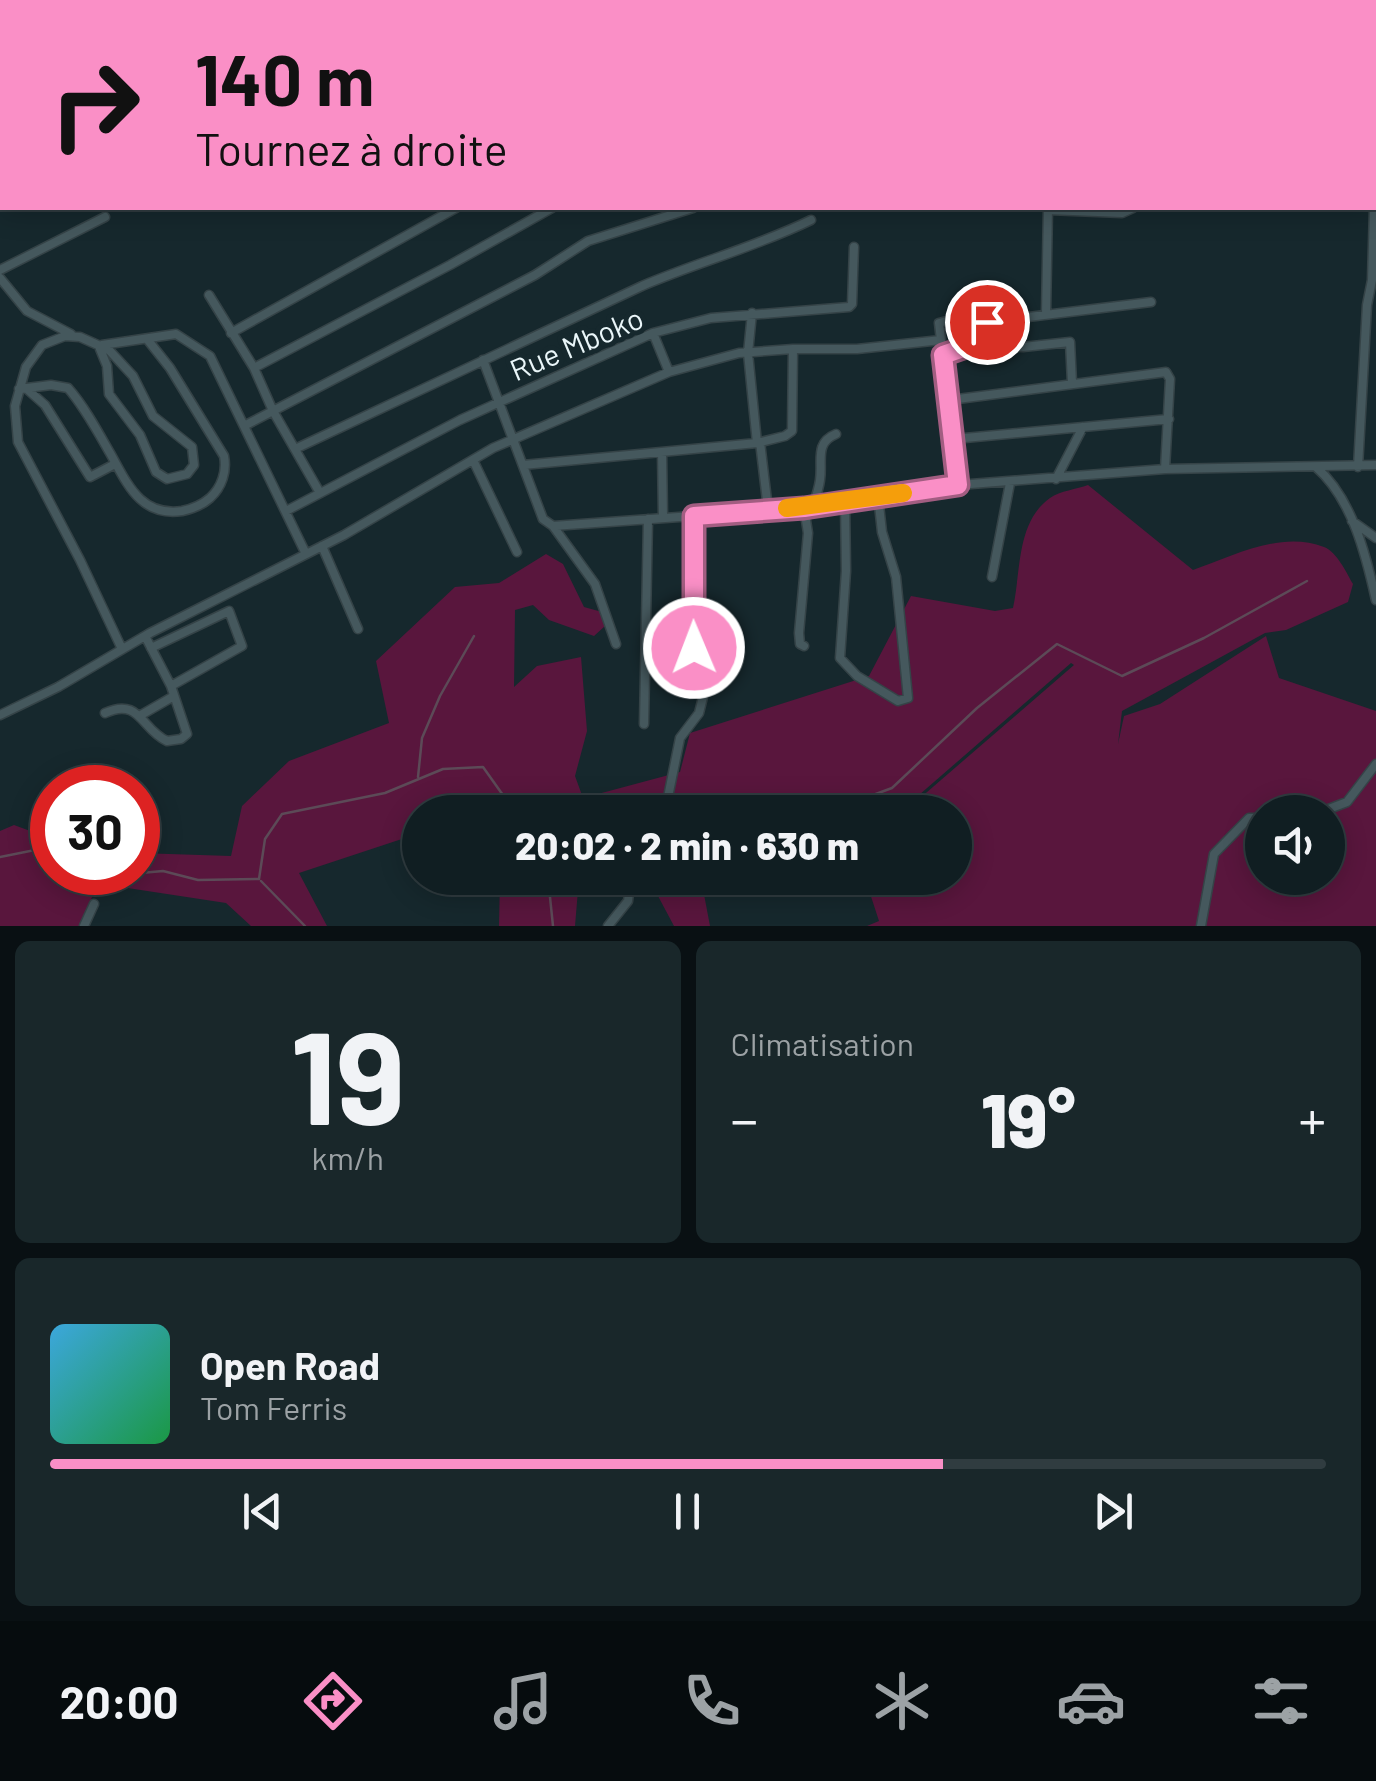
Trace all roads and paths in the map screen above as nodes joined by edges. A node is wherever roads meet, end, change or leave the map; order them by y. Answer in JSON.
{"nodes":[{"id":1,"x":452,"y":210,"type":"edge"},
{"id":2,"x":548,"y":210,"type":"edge"},
{"id":3,"x":687,"y":210,"type":"edge"},
{"id":4,"x":1048,"y":210,"type":"edge"},
{"id":5,"x":1063,"y":210,"type":"edge"},
{"id":6,"x":1130,"y":210,"type":"edge"},
{"id":7,"x":1374,"y":210,"type":"edge"},
{"id":8,"x":106,"y":217,"type":"dead end"},
{"id":9,"x":811,"y":220,"type":"dead end"},
{"id":10,"x":854,"y":247,"type":"dead end"},
{"id":11,"x":0,"y":270,"type":"edge"},
{"id":12,"x":0,"y":278,"type":"edge"},
{"id":13,"x":209,"y":295,"type":"dead end"},
{"id":14,"x":1151,"y":302,"type":"dead end"},
{"id":15,"x":752,"y":313,"type":"junction"},
{"id":16,"x":1046,"y":314,"type":"junction"},
{"id":17,"x":962,"y":316,"type":"dead end"},
{"id":18,"x":231,"y":333,"type":"junction"},
{"id":19,"x":653,"y":333,"type":"junction"},
{"id":20,"x":80,"y":337,"type":"junction"},
{"id":21,"x":147,"y":339,"type":"junction"},
{"id":22,"x":941,"y":340,"type":"junction"},
{"id":23,"x":969,"y":346,"type":"junction"},
{"id":24,"x":99,"y":347,"type":"junction"},
{"id":25,"x":793,"y":349,"type":"junction"},
{"id":26,"x":748,"y":353,"type":"junction"},
{"id":27,"x":943,"y":355,"type":"junction"},
{"id":28,"x":119,"y":360,"type":"junction"},
{"id":29,"x":483,"y":360,"type":"junction"},
{"id":30,"x":107,"y":366,"type":"junction"},
{"id":31,"x":254,"y":368,"type":"junction"},
{"id":32,"x":669,"y":372,"type":"junction"},
{"id":33,"x":1376,"y":378,"type":"edge"},
{"id":34,"x":1363,"y":380,"type":"junction"},
{"id":35,"x":1072,"y":383,"type":"junction"},
{"id":36,"x":24,"y":390,"type":"junction"},
{"id":37,"x":500,"y":400,"type":"junction"},
{"id":38,"x":950,"y":400,"type":"junction"},
{"id":39,"x":273,"y":410,"type":"junction"},
{"id":40,"x":1169,"y":419,"type":"junction"},
{"id":41,"x":244,"y":426,"type":"junction"},
{"id":42,"x":1082,"y":427,"type":"junction"},
{"id":43,"x":836,"y":434,"type":"dead end"},
{"id":44,"x":513,"y":438,"type":"junction"},
{"id":45,"x":954,"y":439,"type":"junction"},
{"id":46,"x":758,"y":442,"type":"junction"},
{"id":47,"x":295,"y":449,"type":"junction"},
{"id":48,"x":662,"y":452,"type":"junction"},
{"id":49,"x":473,"y":460,"type":"junction"},
{"id":50,"x":115,"y":464,"type":"junction"},
{"id":51,"x":523,"y":465,"type":"junction"},
{"id":52,"x":1376,"y":465,"type":"edge"},
{"id":53,"x":1316,"y":467,"type":"junction"},
{"id":54,"x":1358,"y":467,"type":"junction"},
{"id":55,"x":1165,"y":470,"type":"junction"},
{"id":56,"x":1056,"y":479,"type":"junction"},
{"id":57,"x":1010,"y":483,"type":"junction"},
{"id":58,"x":958,"y":485,"type":"junction"},
{"id":59,"x":320,"y":493,"type":"junction"},
{"id":60,"x":878,"y":496,"type":"junction"},
{"id":61,"x":846,"y":501,"type":"junction"},
{"id":62,"x":809,"y":507,"type":"junction"},
{"id":63,"x":768,"y":509,"type":"junction"},
{"id":64,"x":286,"y":511,"type":"junction"},
{"id":65,"x":694,"y":516,"type":"junction"},
{"id":66,"x":663,"y":518,"type":"junction"},
{"id":67,"x":648,"y":519,"type":"junction"},
{"id":68,"x":1352,"y":521,"type":"junction"},
{"id":69,"x":553,"y":526,"type":"junction"},
{"id":70,"x":1376,"y":538,"type":"edge"},
{"id":71,"x":322,"y":546,"type":"junction"},
{"id":72,"x":517,"y":552,"type":"dead end"},
{"id":73,"x":306,"y":554,"type":"junction"},
{"id":74,"x":992,"y":577,"type":"dead end"},
{"id":75,"x":1376,"y":600,"type":"edge"},
{"id":76,"x":358,"y":629,"type":"dead end"},
{"id":77,"x":145,"y":636,"type":"junction"},
{"id":78,"x":616,"y":644,"type":"dead end"},
{"id":79,"x":804,"y":646,"type":"dead end"},
{"id":80,"x":122,"y":648,"type":"junction"},
{"id":81,"x":151,"y":648,"type":"junction"},
{"id":82,"x":170,"y":686,"type":"junction"},
{"id":83,"x":174,"y":696,"type":"junction"},
{"id":84,"x":104,"y":713,"type":"dead end"},
{"id":85,"x":0,"y":714,"type":"edge"},
{"id":86,"x":141,"y":715,"type":"junction"},
{"id":87,"x":644,"y":724,"type":"dead end"},
{"id":88,"x":1376,"y":764,"type":"edge"},
{"id":89,"x":668,"y":795,"type":"edge"},
{"id":90,"x":1345,"y":803,"type":"edge"},
{"id":91,"x":1245,"y":822,"type":"edge"},
{"id":92,"x":629,"y":895,"type":"edge"},
{"id":93,"x":94,"y":904,"type":"dead end"},
{"id":94,"x":84,"y":926,"type":"edge"},
{"id":95,"x":608,"y":926,"type":"edge"},
{"id":96,"x":1201,"y":926,"type":"edge"}],
"edges":[{"from":1,"to":18,"type":"street"},
{"from":2,"to":31,"type":"street"},
{"from":3,"to":39,"type":"street"},
{"from":4,"to":16,"type":"street"},
{"from":5,"to":6,"type":"street"},
{"from":7,"to":34,"type":"street"},
{"from":8,"to":11,"type":"street"},
{"from":9,"to":29,"type":"street"},
{"from":10,"to":15,"type":"street","name":"Rue Mboko"},
{"from":12,"to":20,"type":"street"},
{"from":13,"to":18,"type":"street"},
{"from":14,"to":16,"type":"street"},
{"from":15,"to":19,"type":"street","name":"Rue Mboko"},
{"from":15,"to":26,"type":"street"},
{"from":16,"to":23,"type":"street"},
{"from":17,"to":22,"type":"street"},
{"from":18,"to":31,"type":"street"},
{"from":19,"to":32,"type":"street"},
{"from":19,"to":37,"type":"street","name":"Rue Mboko"},
{"from":20,"to":24,"type":"street"},
{"from":20,"to":36,"type":"street"},
{"from":21,"to":24,"type":"street"},
{"from":21,"to":41,"type":"street"},
{"from":21,"to":50,"type":"street"},
{"from":22,"to":25,"type":"street"},
{"from":22,"to":27,"type":"street"},
{"from":23,"to":27,"type":"street"},
{"from":23,"to":35,"type":"street"},
{"from":24,"to":28,"type":"street"},
{"from":24,"to":30,"type":"street"},
{"from":25,"to":26,"type":"street"},
{"from":25,"to":46,"type":"street"},
{"from":26,"to":32,"type":"street"},
{"from":26,"to":46,"type":"street"},
{"from":27,"to":38,"type":"street"},
{"from":28,"to":30,"type":"street"},
{"from":28,"to":30,"type":"street"},
{"from":29,"to":37,"type":"street"},
{"from":29,"to":47,"type":"street"},
{"from":31,"to":39,"type":"street"},
{"from":32,"to":44,"type":"street"},
{"from":33,"to":34,"type":"street"},
{"from":34,"to":54,"type":"street"},
{"from":35,"to":38,"type":"street"},
{"from":35,"to":40,"type":"street"},
{"from":36,"to":50,"type":"street"},
{"from":36,"to":50,"type":"street"},
{"from":36,"to":80,"type":"street"},
{"from":37,"to":44,"type":"street"},
{"from":37,"to":59,"type":"street","name":"Rue Mboko"},
{"from":38,"to":45,"type":"street"},
{"from":39,"to":41,"type":"street"},
{"from":39,"to":47,"type":"street"},
{"from":40,"to":42,"type":"street"},
{"from":40,"to":55,"type":"street"},
{"from":41,"to":64,"type":"street"},
{"from":42,"to":45,"type":"street"},
{"from":42,"to":56,"type":"street"},
{"from":43,"to":62,"type":"street"},
{"from":44,"to":49,"type":"street"},
{"from":44,"to":51,"type":"street"},
{"from":45,"to":58,"type":"street"},
{"from":46,"to":48,"type":"street"},
{"from":46,"to":63,"type":"street"},
{"from":47,"to":59,"type":"street"},
{"from":48,"to":51,"type":"street"},
{"from":48,"to":66,"type":"street"},
{"from":49,"to":71,"type":"street"},
{"from":49,"to":72,"type":"street"},
{"from":51,"to":69,"type":"street"},
{"from":52,"to":54,"type":"street"},
{"from":53,"to":54,"type":"street"},
{"from":53,"to":55,"type":"street"},
{"from":53,"to":68,"type":"street"},
{"from":55,"to":56,"type":"street"},
{"from":56,"to":57,"type":"street"},
{"from":57,"to":58,"type":"street"},
{"from":57,"to":74,"type":"street"},
{"from":58,"to":60,"type":"street"},
{"from":59,"to":64,"type":"street","name":"Rue Mboko"},
{"from":60,"to":61,"type":"street"},
{"from":60,"to":61,"type":"street"},
{"from":61,"to":62,"type":"street"},
{"from":62,"to":63,"type":"street"},
{"from":62,"to":79,"type":"street"},
{"from":63,"to":65,"type":"street"},
{"from":64,"to":73,"type":"street"},
{"from":65,"to":66,"type":"street"},
{"from":65,"to":89,"type":"street"},
{"from":66,"to":67,"type":"street"},
{"from":67,"to":69,"type":"street"},
{"from":67,"to":87,"type":"street"},
{"from":68,"to":70,"type":"street"},
{"from":68,"to":75,"type":"street"},
{"from":69,"to":78,"type":"street"},
{"from":71,"to":73,"type":"street"},
{"from":71,"to":76,"type":"street"},
{"from":73,"to":77,"type":"street"},
{"from":77,"to":80,"type":"street"},
{"from":77,"to":81,"type":"street"},
{"from":80,"to":85,"type":"street"},
{"from":81,"to":82,"type":"street"},
{"from":81,"to":82,"type":"street"},
{"from":82,"to":83,"type":"street"},
{"from":83,"to":86,"type":"street"},
{"from":83,"to":86,"type":"street"},
{"from":84,"to":86,"type":"street"},
{"from":88,"to":90,"type":"street"},
{"from":91,"to":96,"type":"street"},
{"from":92,"to":95,"type":"street"},
{"from":93,"to":94,"type":"street"}]}
